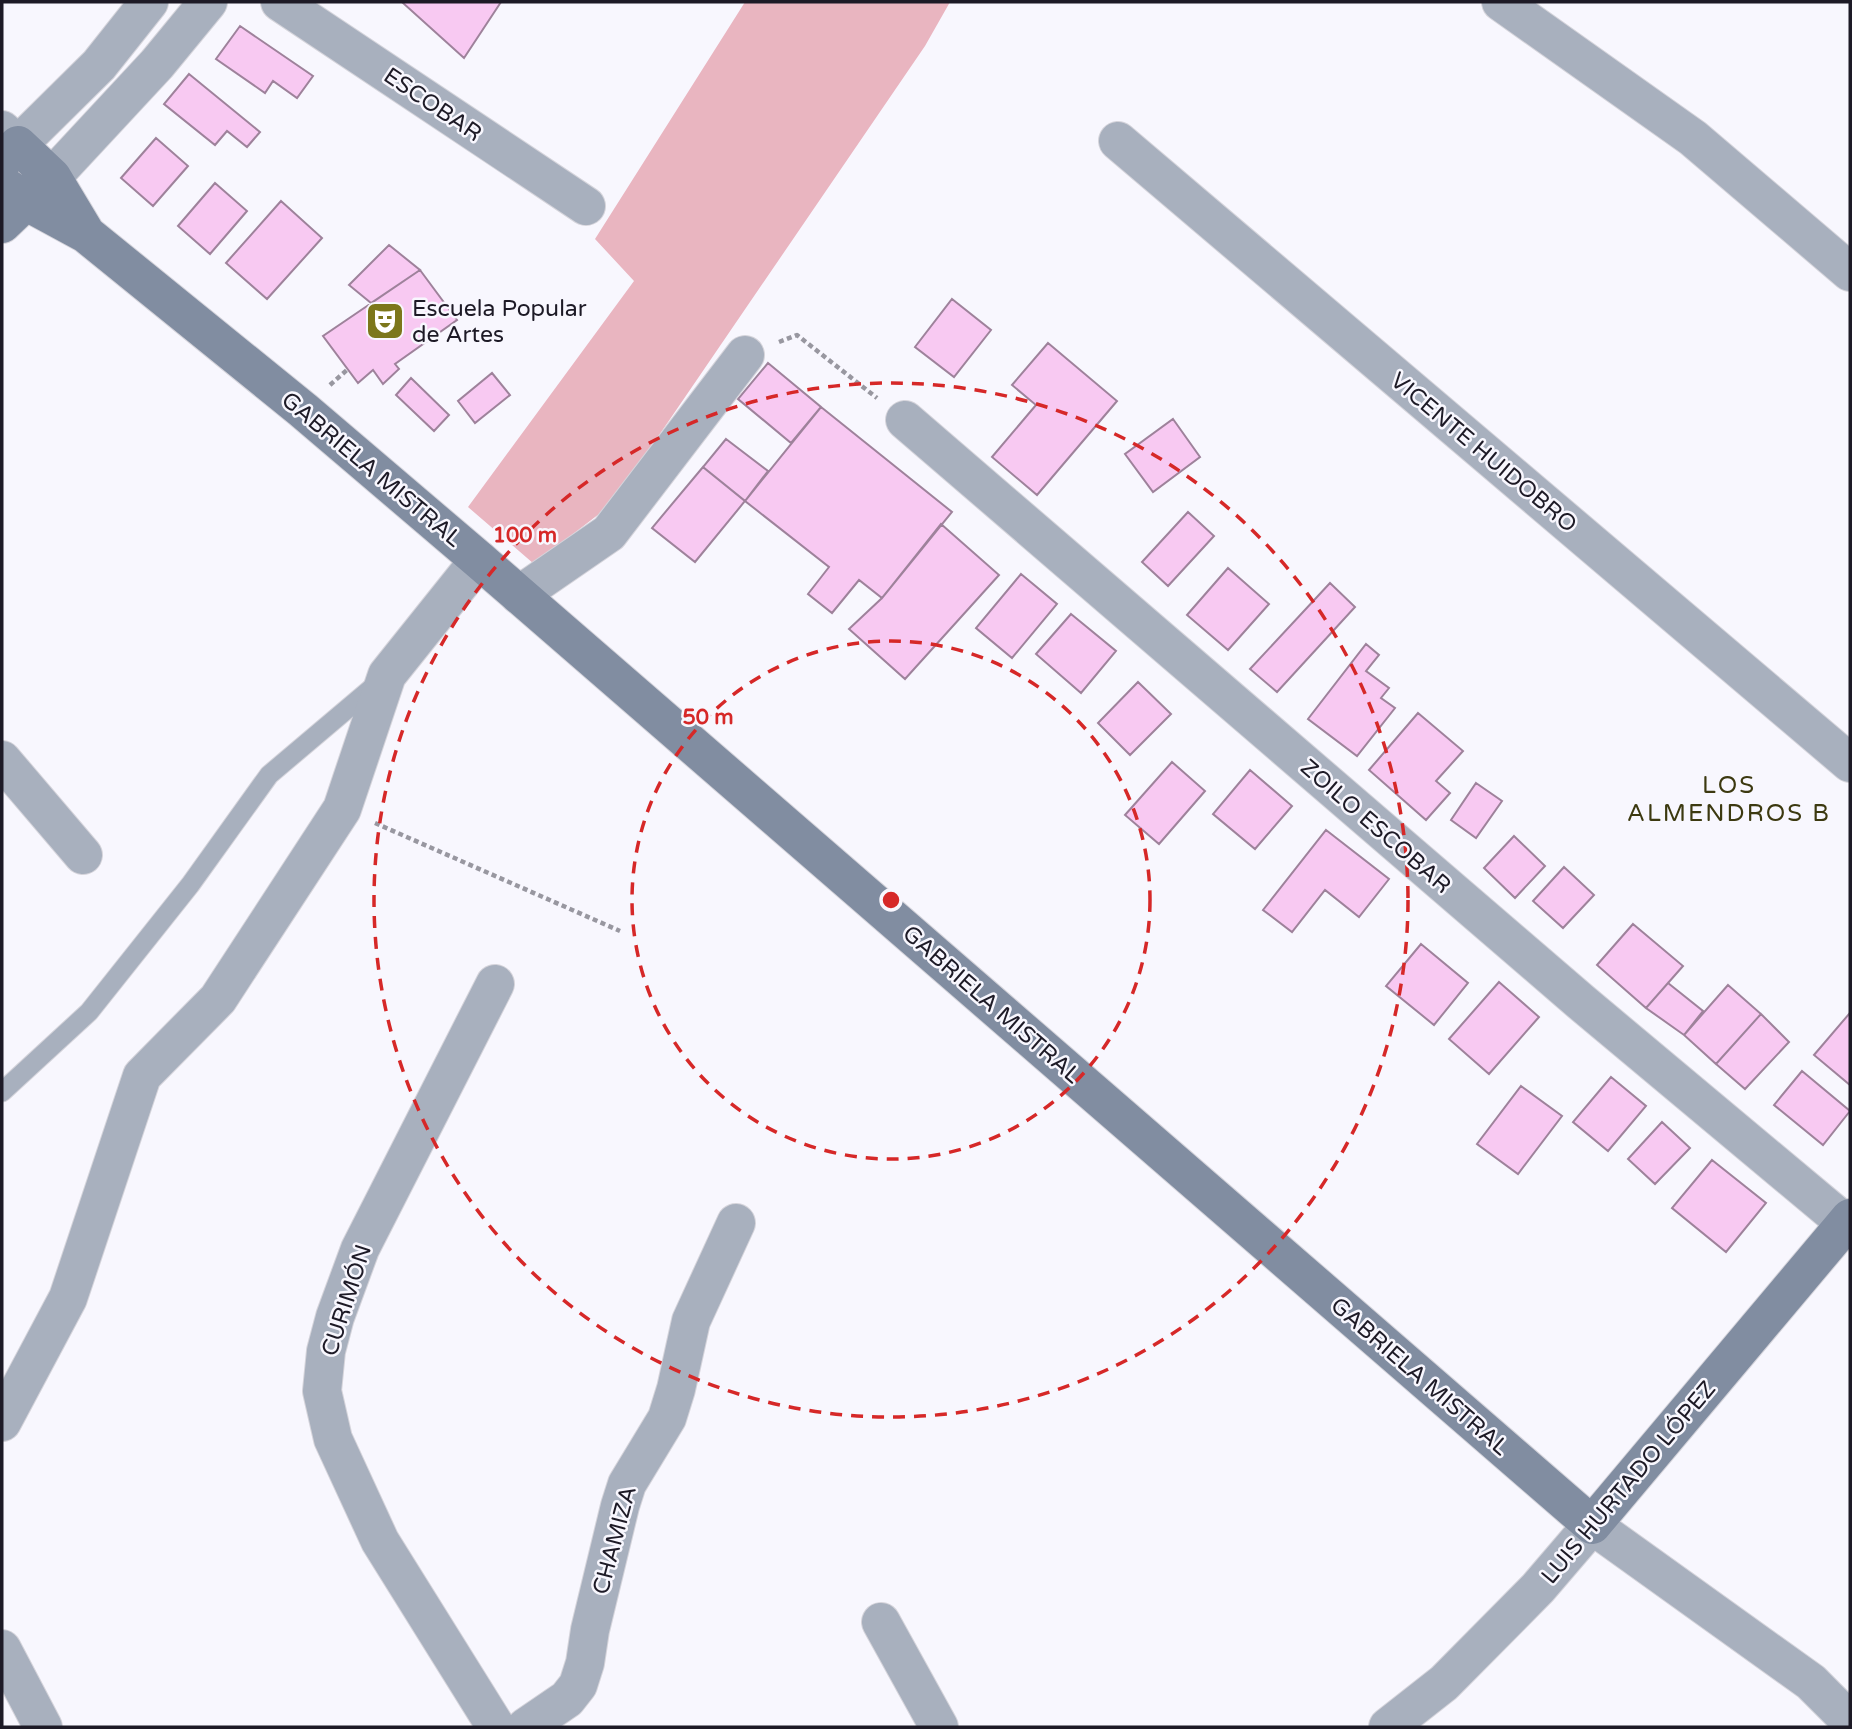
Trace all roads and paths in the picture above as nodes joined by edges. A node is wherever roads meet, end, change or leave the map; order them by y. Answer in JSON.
{"nodes":[{"id":1,"x":149,"y":2,"type":"edge"},
{"id":2,"x":208,"y":2,"type":"edge"},
{"id":3,"x":279,"y":2,"type":"edge"},
{"id":4,"x":1501,"y":2,"type":"edge"},
{"id":5,"x":1118,"y":141,"type":"dead end"},
{"id":6,"x":7,"y":145,"type":"edge"},
{"id":7,"x":21,"y":197,"type":"edge"},
{"id":8,"x":586,"y":205,"type":"dead end"},
{"id":9,"x":1850,"y":272,"type":"edge"},
{"id":10,"x":746,"y":355,"type":"joint"},
{"id":11,"x":905,"y":421,"type":"joint"},
{"id":12,"x":479,"y":560,"type":"junction"},
{"id":13,"x":519,"y":595,"type":"junction"},
{"id":14,"x":387,"y":675,"type":"junction"},
{"id":15,"x":2,"y":760,"type":"edge"},
{"id":16,"x":1850,"y":763,"type":"edge"},
{"id":17,"x":342,"y":809,"type":"junction"},
{"id":18,"x":83,"y":855,"type":"dead end"},
{"id":19,"x":620,"y":931,"type":"dead end"},
{"id":20,"x":495,"y":984,"type":"dead end"},
{"id":21,"x":2,"y":1092,"type":"edge"},
{"id":22,"x":736,"y":1223,"type":"dead end"},
{"id":23,"x":1849,"y":1223,"type":"edge"},
{"id":24,"x":2,"y":1422,"type":"edge"},
{"id":25,"x":1592,"y":1525,"type":"junction"},
{"id":26,"x":881,"y":1622,"type":"dead end"},
{"id":27,"x":2,"y":1649,"type":"edge"},
{"id":28,"x":1850,"y":1725,"type":"edge"},
{"id":29,"x":43,"y":1727,"type":"edge"},
{"id":30,"x":496,"y":1727,"type":"edge"},
{"id":31,"x":526,"y":1727,"type":"edge"},
{"id":32,"x":939,"y":1727,"type":"edge"},
{"id":33,"x":1388,"y":1727,"type":"edge"}],
"edges":[{"from":1,"to":6,"type":"street"},
{"from":2,"to":7,"type":"street"},
{"from":3,"to":8,"type":"street","name":"ESCOBAR"},
{"from":4,"to":9,"type":"street"},
{"from":5,"to":16,"type":"street","name":"VICENTE HUIDOBRO"},
{"from":6,"to":7,"type":"street","name":"GABRIELA MISTRAL"},
{"from":7,"to":12,"type":"street","name":"GABRIELA MISTRAL"},
{"from":10,"to":11,"type":"path"},
{"from":10,"to":13,"type":"street"},
{"from":11,"to":23,"type":"street","name":"ZOILO ESCOBAR"},
{"from":12,"to":13,"type":"street","name":"GABRIELA MISTRAL"},
{"from":12,"to":14,"type":"street"},
{"from":13,"to":25,"type":"street","name":"GABRIELA MISTRAL"},
{"from":14,"to":17,"type":"street"},
{"from":14,"to":21,"type":"lane"},
{"from":15,"to":18,"type":"street"},
{"from":17,"to":19,"type":"path"},
{"from":17,"to":24,"type":"street"},
{"from":20,"to":30,"type":"street","name":"CURIMÓN"},
{"from":22,"to":31,"type":"street","name":"CHAMIZA"},
{"from":23,"to":25,"type":"street","name":"LUIS HURTADO LÓPEZ"},
{"from":25,"to":28,"type":"street","name":"GABRIELA MISTRAL"},
{"from":25,"to":33,"type":"street","name":"LUIS HURTADO LÓPEZ"},
{"from":26,"to":32,"type":"street"},
{"from":27,"to":29,"type":"street"}]}
